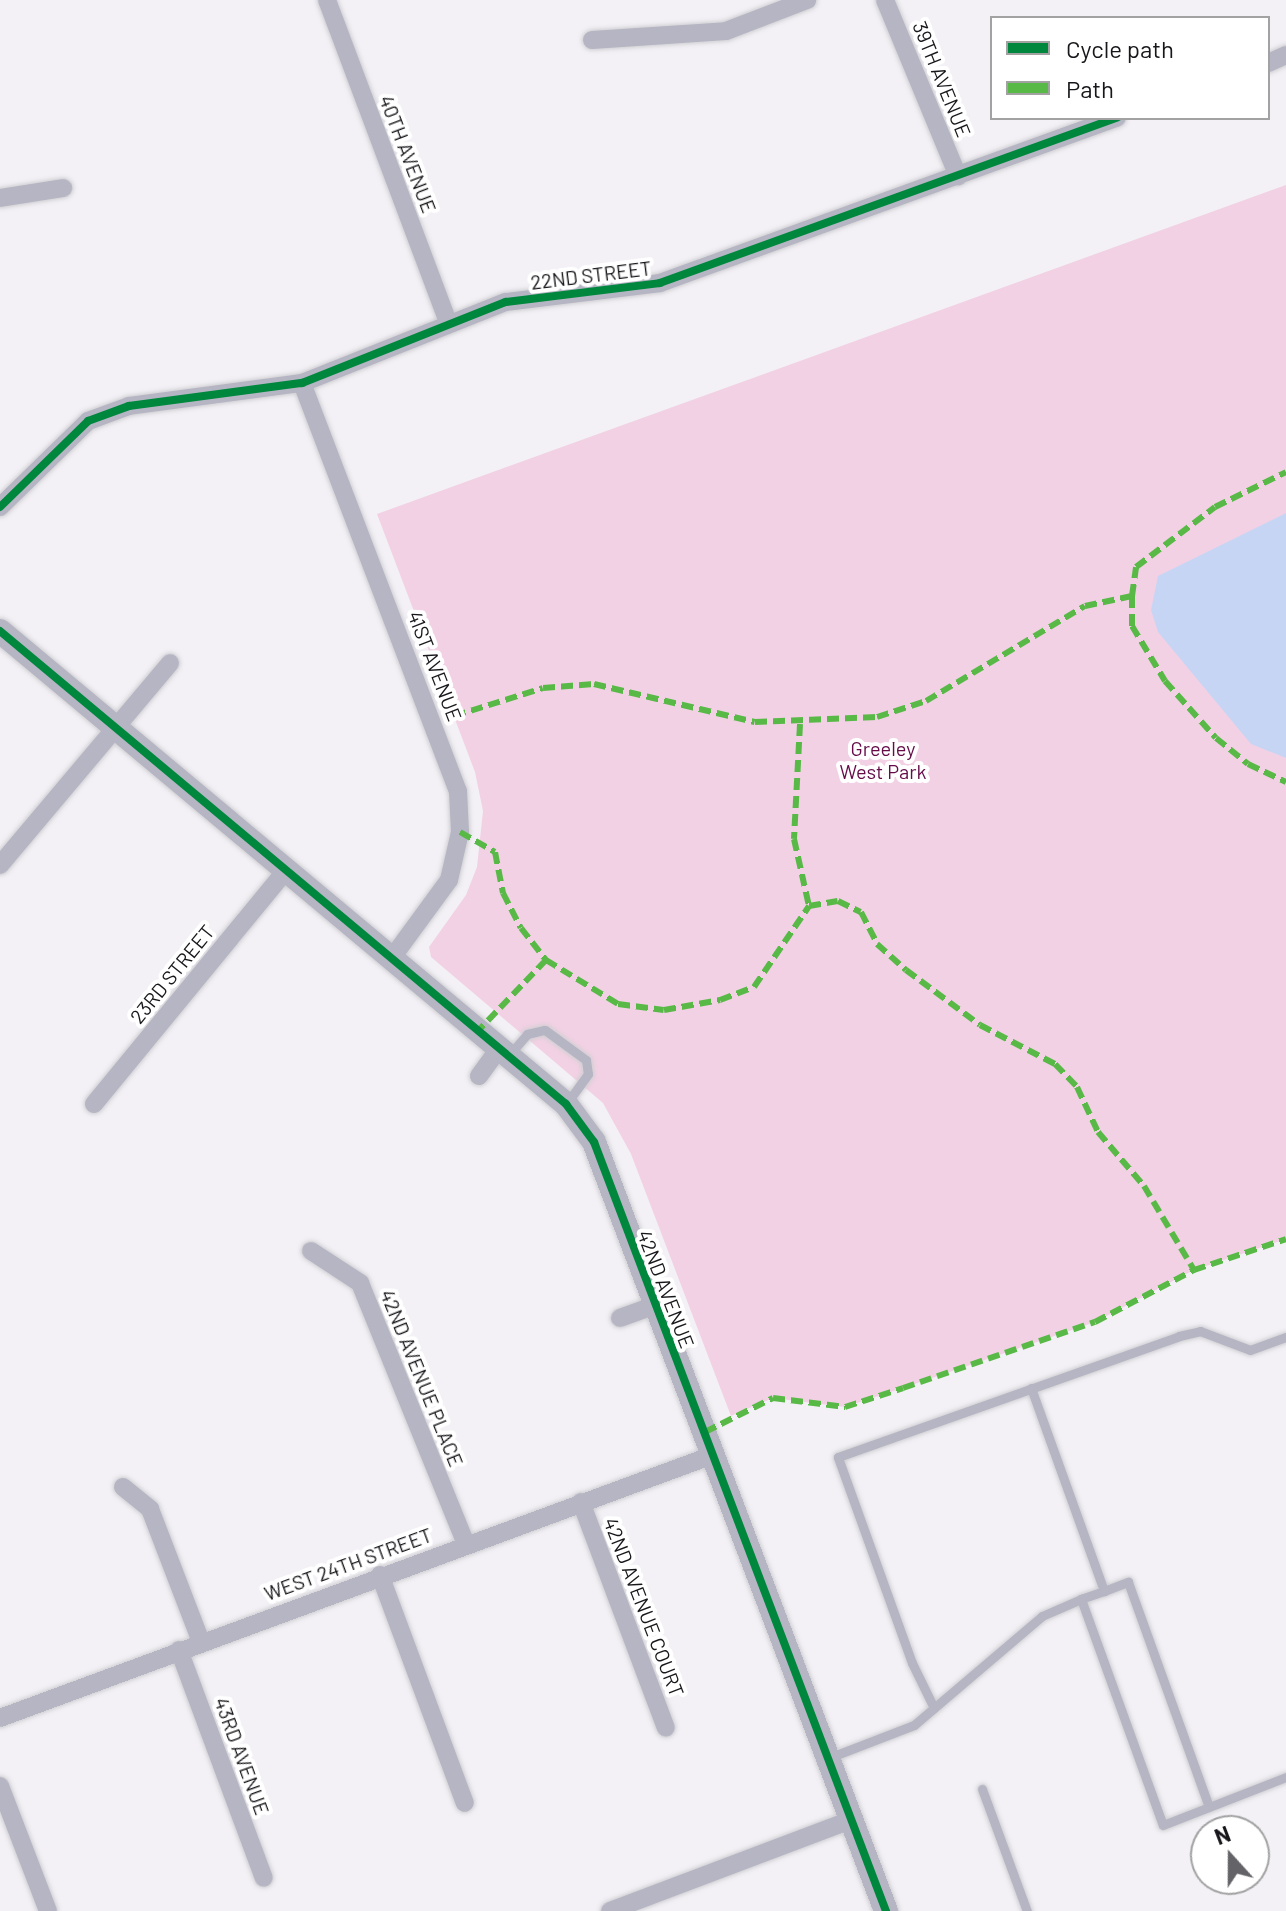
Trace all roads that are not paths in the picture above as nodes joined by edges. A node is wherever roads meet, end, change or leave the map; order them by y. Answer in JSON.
{"nodes":[{"id":1,"x":327,"y":0,"type":"edge"},
{"id":2,"x":807,"y":0,"type":"edge"},
{"id":3,"x":885,"y":0,"type":"edge"},
{"id":4,"x":592,"y":40,"type":"dead end"},
{"id":5,"x":1112,"y":120,"type":"edge"},
{"id":6,"x":958,"y":176,"type":"junction"},
{"id":7,"x":63,"y":188,"type":"dead end"},
{"id":8,"x":0,"y":198,"type":"edge"},
{"id":9,"x":449,"y":324,"type":"junction"},
{"id":10,"x":302,"y":383,"type":"junction"},
{"id":11,"x":0,"y":507,"type":"edge"},
{"id":12,"x":0,"y":631,"type":"edge"},
{"id":13,"x":170,"y":663,"type":"dead end"},
{"id":14,"x":113,"y":728,"type":"junction"},
{"id":15,"x":0,"y":865,"type":"edge"},
{"id":16,"x":284,"y":873,"type":"junction"},
{"id":17,"x":392,"y":958,"type":"junction"},
{"id":18,"x":502,"y":1054,"type":"junction"},
{"id":19,"x":479,"y":1076,"type":"dead end"},
{"id":20,"x":94,"y":1104,"type":"dead end"},
{"id":21,"x":566,"y":1104,"type":"junction"},
{"id":22,"x":311,"y":1251,"type":"dead end"},
{"id":23,"x":653,"y":1306,"type":"junction"},
{"id":24,"x":620,"y":1318,"type":"dead end"},
{"id":25,"x":1286,"y":1337,"type":"edge"},
{"id":26,"x":1031,"y":1388,"type":"junction"},
{"id":27,"x":713,"y":1455,"type":"junction"},
{"id":28,"x":123,"y":1487,"type":"dead end"},
{"id":29,"x":581,"y":1502,"type":"junction"},
{"id":30,"x":466,"y":1544,"type":"junction"},
{"id":31,"x":380,"y":1575,"type":"junction"},
{"id":32,"x":1104,"y":1591,"type":"junction"},
{"id":33,"x":1081,"y":1599,"type":"junction"},
{"id":34,"x":201,"y":1642,"type":"junction"},
{"id":35,"x":179,"y":1650,"type":"junction"},
{"id":36,"x":934,"y":1708,"type":"junction"},
{"id":37,"x":0,"y":1718,"type":"edge"},
{"id":38,"x":666,"y":1728,"type":"dead end"},
{"id":39,"x":828,"y":1758,"type":"junction"},
{"id":40,"x":1286,"y":1777,"type":"edge"},
{"id":41,"x":0,"y":1786,"type":"edge"},
{"id":42,"x":982,"y":1789,"type":"dead end"},
{"id":43,"x":465,"y":1803,"type":"dead end"},
{"id":44,"x":1209,"y":1807,"type":"junction"},
{"id":45,"x":851,"y":1820,"type":"junction"},
{"id":46,"x":264,"y":1878,"type":"dead end"},
{"id":47,"x":48,"y":1911,"type":"edge"},
{"id":48,"x":610,"y":1911,"type":"edge"},
{"id":49,"x":886,"y":1911,"type":"edge"},
{"id":50,"x":1027,"y":1911,"type":"edge"}],
"edges":[{"from":1,"to":9,"type":"street","name":"40TH AVENUE"},
{"from":2,"to":4,"type":"street"},
{"from":3,"to":6,"type":"street","name":"39TH AVENUE"},
{"from":5,"to":6,"type":"street","name":"22ND STREET"},
{"from":6,"to":9,"type":"street","name":"22ND STREET"},
{"from":7,"to":8,"type":"street"},
{"from":9,"to":10,"type":"street","name":"22ND STREET"},
{"from":10,"to":11,"type":"street","name":"22ND STREET"},
{"from":10,"to":17,"type":"street","name":"41ST AVENUE"},
{"from":12,"to":14,"type":"street","name":"42ND AVENUE"},
{"from":13,"to":14,"type":"street"},
{"from":14,"to":15,"type":"street"},
{"from":14,"to":16,"type":"street","name":"42ND AVENUE"},
{"from":16,"to":17,"type":"street","name":"42ND AVENUE"},
{"from":16,"to":20,"type":"street","name":"23RD STREET"},
{"from":17,"to":18,"type":"street","name":"42ND AVENUE"},
{"from":18,"to":19,"type":"street"},
{"from":18,"to":21,"type":"street","name":"42ND AVENUE"},
{"from":18,"to":21,"type":"lane"},
{"from":21,"to":23,"type":"street","name":"42ND AVENUE"},
{"from":22,"to":30,"type":"street","name":"42ND AVENUE PLACE"},
{"from":23,"to":24,"type":"street"},
{"from":23,"to":27,"type":"street","name":"42ND AVENUE"},
{"from":25,"to":26,"type":"lane"},
{"from":26,"to":32,"type":"lane"},
{"from":26,"to":36,"type":"lane"},
{"from":27,"to":29,"type":"street","name":"WEST 24TH STREET"},
{"from":27,"to":39,"type":"street","name":"42ND AVENUE"},
{"from":28,"to":34,"type":"street"},
{"from":29,"to":30,"type":"street","name":"WEST 24TH STREET"},
{"from":29,"to":38,"type":"street","name":"42ND AVENUE COURT"},
{"from":30,"to":31,"type":"street","name":"WEST 24TH STREET"},
{"from":31,"to":34,"type":"street","name":"WEST 24TH STREET"},
{"from":31,"to":43,"type":"street"},
{"from":32,"to":33,"type":"lane"},
{"from":32,"to":44,"type":"lane"},
{"from":33,"to":36,"type":"lane"},
{"from":33,"to":44,"type":"lane"},
{"from":34,"to":35,"type":"street","name":"WEST 24TH STREET"},
{"from":35,"to":37,"type":"street","name":"WEST 24TH STREET"},
{"from":35,"to":46,"type":"street","name":"43RD AVENUE"},
{"from":36,"to":39,"type":"lane"},
{"from":39,"to":45,"type":"street","name":"42ND AVENUE"},
{"from":40,"to":44,"type":"lane"},
{"from":41,"to":47,"type":"street"},
{"from":42,"to":50,"type":"lane"},
{"from":45,"to":48,"type":"street"},
{"from":45,"to":49,"type":"street","name":"42ND AVENUE"}]}
